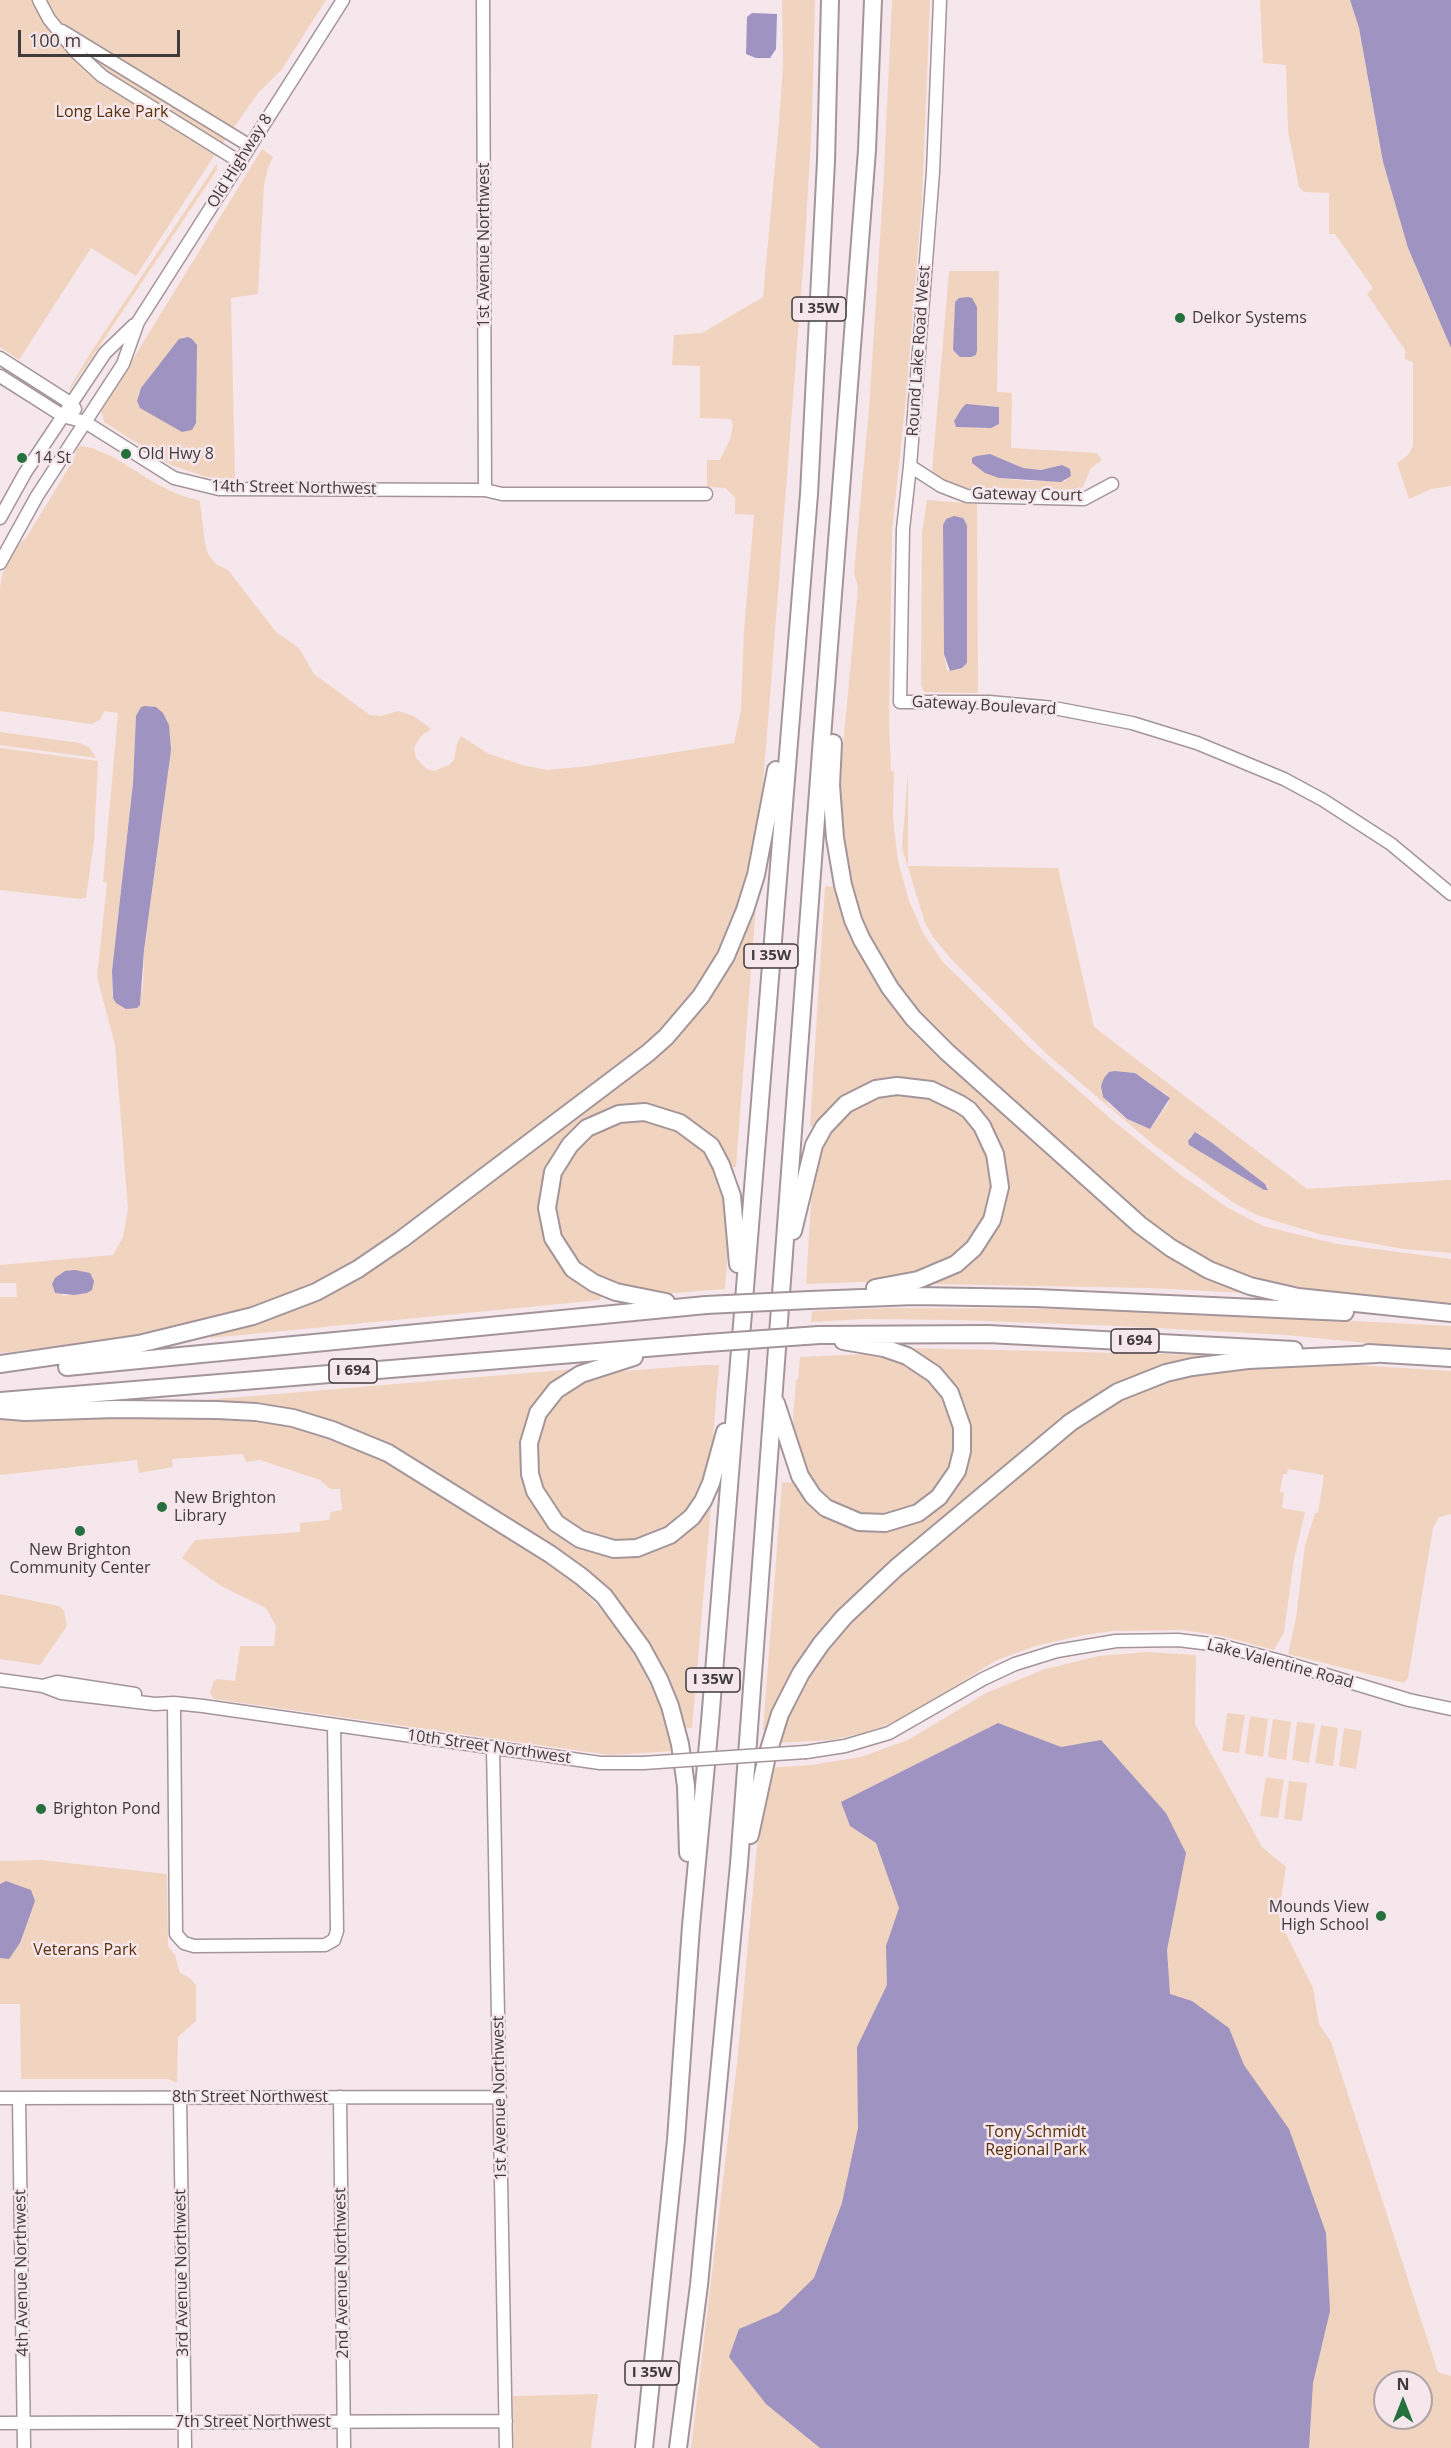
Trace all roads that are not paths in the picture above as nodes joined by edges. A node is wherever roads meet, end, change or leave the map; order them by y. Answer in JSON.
{"nodes":[{"id":1,"x":39,"y":0,"type":"edge"},
{"id":2,"x":343,"y":0,"type":"edge"},
{"id":3,"x":483,"y":0,"type":"edge"},
{"id":4,"x":830,"y":0,"type":"edge"},
{"id":5,"x":873,"y":0,"type":"edge"},
{"id":6,"x":940,"y":0,"type":"edge"},
{"id":7,"x":58,"y":29,"type":"junction"},
{"id":8,"x":121,"y":67,"type":"junction"},
{"id":9,"x":112,"y":82,"type":"junction"},
{"id":10,"x":171,"y":99,"type":"junction"},
{"id":11,"x":161,"y":114,"type":"junction"},
{"id":12,"x":250,"y":146,"type":"junction"},
{"id":13,"x":240,"y":162,"type":"junction"},
{"id":14,"x":138,"y":322,"type":"junction"},
{"id":15,"x":0,"y":358,"type":"edge"},
{"id":16,"x":17,"y":370,"type":"junction"},
{"id":17,"x":4,"y":378,"type":"edge"},
{"id":18,"x":72,"y":404,"type":"junction"},
{"id":19,"x":63,"y":416,"type":"junction"},
{"id":20,"x":85,"y":422,"type":"junction"},
{"id":21,"x":910,"y":466,"type":"junction"},
{"id":22,"x":1112,"y":484,"type":"dead end"},
{"id":23,"x":484,"y":490,"type":"junction"},
{"id":24,"x":706,"y":494,"type":"dead end"},
{"id":25,"x":839,"y":512,"type":"junction"},
{"id":26,"x":0,"y":518,"type":"edge"},
{"id":27,"x":0,"y":563,"type":"edge"},
{"id":28,"x":801,"y":594,"type":"junction"},
{"id":29,"x":900,"y":702,"type":"joint"},
{"id":30,"x":1451,"y":894,"type":"edge"},
{"id":31,"x":783,"y":1266,"type":"junction"},
{"id":32,"x":840,"y":1298,"type":"junction"},
{"id":33,"x":685,"y":1306,"type":"junction"},
{"id":34,"x":1451,"y":1313,"type":"edge"},
{"id":35,"x":742,"y":1318,"type":"junction"},
{"id":36,"x":1451,"y":1318,"type":"edge"},
{"id":37,"x":819,"y":1335,"type":"junction"},
{"id":38,"x":671,"y":1346,"type":"junction"},
{"id":39,"x":1377,"y":1354,"type":"junction"},
{"id":40,"x":1451,"y":1358,"type":"edge"},
{"id":41,"x":739,"y":1360,"type":"junction"},
{"id":42,"x":0,"y":1364,"type":"edge"},
{"id":43,"x":0,"y":1372,"type":"edge"},
{"id":44,"x":774,"y":1395,"type":"junction"},
{"id":45,"x":0,"y":1401,"type":"edge"},
{"id":46,"x":0,"y":1410,"type":"edge"},
{"id":47,"x":0,"y":1680,"type":"edge"},
{"id":48,"x":174,"y":1703,"type":"junction"},
{"id":49,"x":1451,"y":1709,"type":"edge"},
{"id":50,"x":334,"y":1726,"type":"junction"},
{"id":51,"x":493,"y":1748,"type":"junction"},
{"id":52,"x":806,"y":1752,"type":"joint"},
{"id":53,"x":740,"y":1864,"type":"junction"},
{"id":54,"x":686,"y":1999,"type":"junction"},
{"id":55,"x":180,"y":2097,"type":"junction"},
{"id":56,"x":340,"y":2097,"type":"junction"},
{"id":57,"x":500,"y":2097,"type":"junction"},
{"id":58,"x":0,"y":2098,"type":"edge"},
{"id":59,"x":19,"y":2098,"type":"junction"},
{"id":60,"x":506,"y":2421,"type":"junction"},
{"id":61,"x":184,"y":2422,"type":"junction"},
{"id":62,"x":343,"y":2422,"type":"junction"},
{"id":63,"x":0,"y":2423,"type":"edge"},
{"id":64,"x":24,"y":2423,"type":"junction"},
{"id":65,"x":24,"y":2448,"type":"edge"},
{"id":66,"x":185,"y":2448,"type":"edge"},
{"id":67,"x":344,"y":2448,"type":"edge"},
{"id":68,"x":506,"y":2448,"type":"edge"},
{"id":69,"x":644,"y":2448,"type":"edge"},
{"id":70,"x":678,"y":2448,"type":"edge"}],
"edges":[{"from":1,"to":7,"type":"street"},
{"from":2,"to":12,"type":"street","name":"Old Highway 8"},
{"from":3,"to":23,"type":"street","name":"1st Avenue Northwest"},
{"from":4,"to":28,"type":"highway","number":"I 35W"},
{"from":5,"to":25,"type":"highway","number":"I 35W"},
{"from":6,"to":21,"type":"street","name":"Round Lake Road West"},
{"from":7,"to":8,"type":"street"},
{"from":7,"to":9,"type":"street"},
{"from":8,"to":9,"type":"street"},
{"from":8,"to":10,"type":"street"},
{"from":9,"to":11,"type":"street"},
{"from":10,"to":11,"type":"street"},
{"from":10,"to":12,"type":"street"},
{"from":11,"to":13,"type":"street"},
{"from":12,"to":13,"type":"street","name":"Old Highway 8"},
{"from":13,"to":14,"type":"street","name":"Old Highway 8"},
{"from":14,"to":18,"type":"street","name":"Old Highway 8"},
{"from":14,"to":20,"type":"street","name":"Old Highway 8"},
{"from":15,"to":16,"type":"street","name":"14th Street Northwest"},
{"from":16,"to":17,"type":"street","name":"14th Street Northwest"},
{"from":16,"to":18,"type":"street","name":"14th Street Northwest"},
{"from":17,"to":19,"type":"street","name":"14th Street Northwest"},
{"from":18,"to":19,"type":"street","name":"Old Highway 8"},
{"from":18,"to":20,"type":"street","name":"14th Street Northwest"},
{"from":19,"to":20,"type":"street","name":"14th Street Northwest"},
{"from":19,"to":26,"type":"street","name":"Old Highway 8"},
{"from":20,"to":23,"type":"street","name":"14th Street Northwest"},
{"from":20,"to":27,"type":"street","name":"Old Highway 8"},
{"from":21,"to":22,"type":"street","name":"Gateway Court"},
{"from":21,"to":29,"type":"street","name":"Round Lake Road West"},
{"from":23,"to":24,"type":"street"},
{"from":25,"to":31,"type":"highway","number":"I 35W"},
{"from":25,"to":34,"type":"highway"},
{"from":28,"to":35,"type":"highway","number":"I 35W"},
{"from":28,"to":42,"type":"highway"},
{"from":29,"to":30,"type":"street","name":"Gateway Boulevard"},
{"from":31,"to":32,"type":"highway"},
{"from":31,"to":44,"type":"highway","number":"I 35W"},
{"from":32,"to":33,"type":"highway","number":"I 694","bridge":true},
{"from":32,"to":36,"type":"highway","number":"I 694"},
{"from":33,"to":35,"type":"highway"},
{"from":33,"to":43,"type":"highway","number":"I 694"},
{"from":35,"to":41,"type":"highway","number":"I 35W"},
{"from":37,"to":38,"type":"highway","number":"I 694","bridge":true},
{"from":37,"to":39,"type":"highway","number":"I 694"},
{"from":37,"to":44,"type":"highway"},
{"from":38,"to":41,"type":"highway"},
{"from":38,"to":45,"type":"highway","number":"I 694"},
{"from":39,"to":40,"type":"highway","number":"I 694"},
{"from":39,"to":53,"type":"highway"},
{"from":41,"to":54,"type":"highway","number":"I 35W"},
{"from":44,"to":53,"type":"highway","number":"I 35W"},
{"from":46,"to":54,"type":"highway"},
{"from":47,"to":48,"type":"street","name":"10th Street Northwest"},
{"from":48,"to":50,"type":"street","name":"10th Street Northwest"},
{"from":48,"to":50,"type":"street"},
{"from":49,"to":52,"type":"street","name":"Lake Valentine Road"},
{"from":50,"to":51,"type":"street","name":"10th Street Northwest"},
{"from":51,"to":52,"type":"street","name":"10th Street Northwest","bridge":true},
{"from":51,"to":57,"type":"street","name":"1st Avenue Northwest"},
{"from":53,"to":70,"type":"highway","number":"I 35W"},
{"from":54,"to":69,"type":"highway","number":"I 35W"},
{"from":55,"to":56,"type":"street","name":"8th Street Northwest"},
{"from":55,"to":59,"type":"street","name":"8th Street Northwest"},
{"from":55,"to":61,"type":"street","name":"3rd Avenue Northwest"},
{"from":56,"to":57,"type":"street","name":"8th Street Northwest"},
{"from":56,"to":62,"type":"street","name":"2nd Avenue Northwest"},
{"from":57,"to":60,"type":"street","name":"1st Avenue Northwest"},
{"from":58,"to":59,"type":"street","name":"8th Street Northwest"},
{"from":59,"to":64,"type":"street","name":"4th Avenue Northwest"},
{"from":60,"to":62,"type":"street","name":"7th Street Northwest"},
{"from":60,"to":68,"type":"street","name":"1st Avenue Northwest"},
{"from":61,"to":62,"type":"street","name":"7th Street Northwest"},
{"from":61,"to":64,"type":"street","name":"7th Street Northwest"},
{"from":61,"to":66,"type":"street","name":"3rd Avenue Northwest"},
{"from":62,"to":67,"type":"street","name":"2nd Avenue Northwest"},
{"from":63,"to":64,"type":"street","name":"7th Street Northwest"},
{"from":64,"to":65,"type":"street","name":"4th Avenue Northwest"}]}
